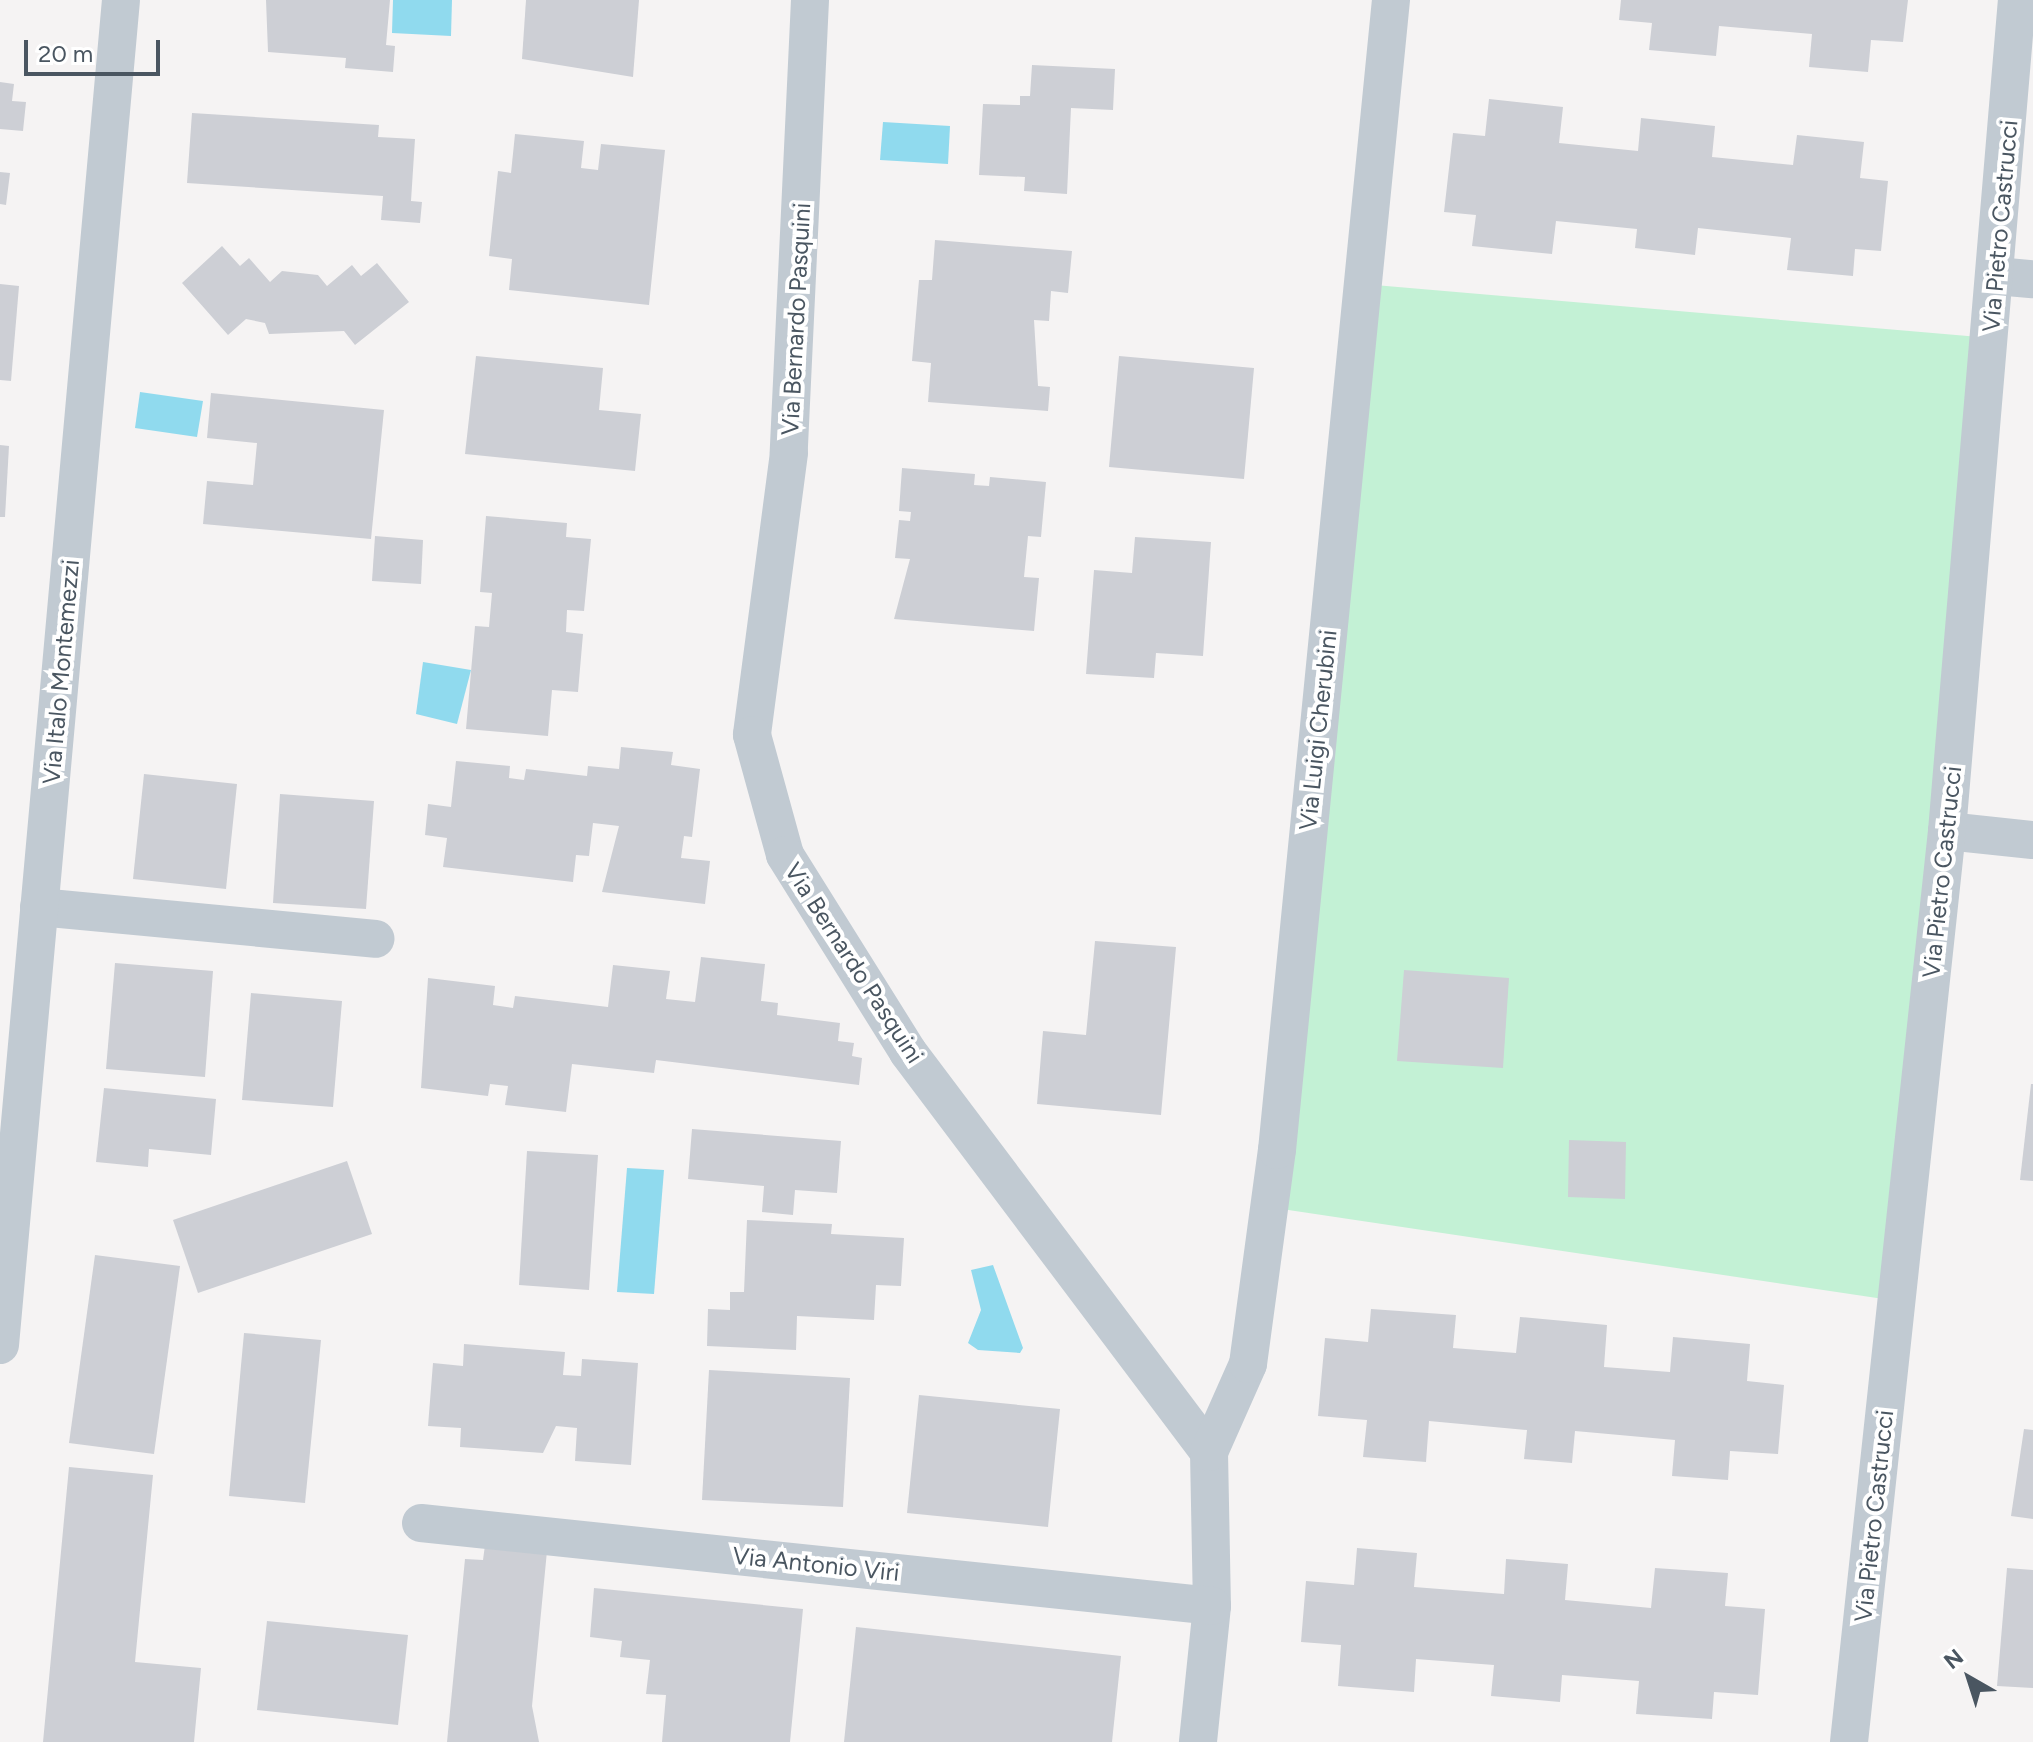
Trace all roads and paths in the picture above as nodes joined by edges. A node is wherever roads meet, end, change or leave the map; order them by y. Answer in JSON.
{"nodes":[{"id":1,"x":121,"y":0,"type":"edge"},
{"id":2,"x":810,"y":0,"type":"edge"},
{"id":3,"x":1391,"y":0,"type":"edge"},
{"id":4,"x":2017,"y":0,"type":"edge"},
{"id":5,"x":2015,"y":278,"type":"edge"},
{"id":6,"x":1947,"y":831,"type":"junction"},
{"id":7,"x":2033,"y":840,"type":"edge"},
{"id":8,"x":39,"y":907,"type":"junction"},
{"id":9,"x":375,"y":939,"type":"dead end"},
{"id":10,"x":0,"y":1345,"type":"edge"},
{"id":11,"x":1209,"y":1452,"type":"junction"},
{"id":12,"x":421,"y":1523,"type":"dead end"},
{"id":13,"x":1212,"y":1606,"type":"junction"},
{"id":14,"x":1198,"y":1742,"type":"edge"},
{"id":15,"x":1849,"y":1742,"type":"edge"}],
"edges":[{"from":1,"to":8,"type":"street","name":"Via Italo Montemezzi"},
{"from":2,"to":11,"type":"street","name":"Via Bernardo Pasquini"},
{"from":3,"to":11,"type":"street","name":"Via Luigi Cherubini"},
{"from":4,"to":5,"type":"street","name":"Via Pietro Castrucci"},
{"from":5,"to":6,"type":"street","name":"Via Pietro Castrucci"},
{"from":6,"to":7,"type":"street"},
{"from":6,"to":15,"type":"street","name":"Via Pietro Castrucci"},
{"from":8,"to":9,"type":"street"},
{"from":8,"to":10,"type":"street","name":"Via Italo Montemezzi"},
{"from":11,"to":13,"type":"street"},
{"from":12,"to":13,"type":"street","name":"Via Antonio Viri"},
{"from":13,"to":14,"type":"street"}]}
